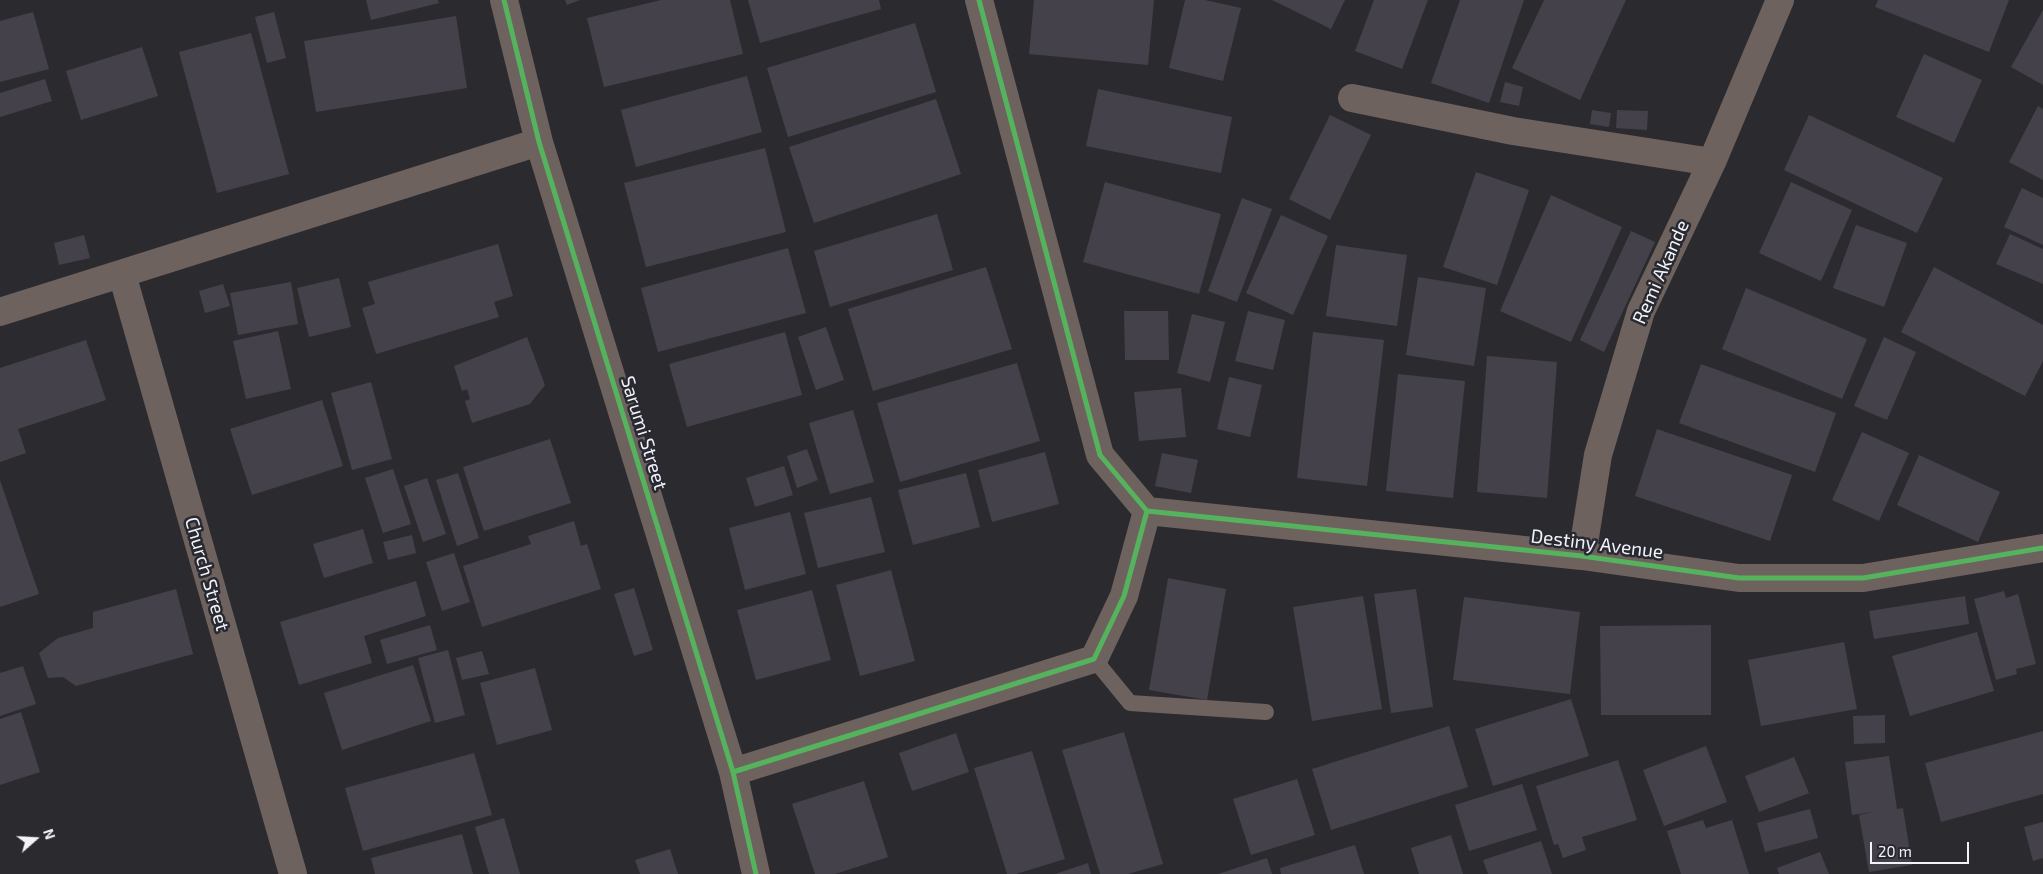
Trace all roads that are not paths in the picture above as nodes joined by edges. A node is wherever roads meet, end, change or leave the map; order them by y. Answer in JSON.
{"nodes":[{"id":1,"x":504,"y":0,"type":"edge"},
{"id":2,"x":979,"y":0,"type":"edge"},
{"id":3,"x":1780,"y":0,"type":"edge"},
{"id":4,"x":1352,"y":98,"type":"dead end"},
{"id":5,"x":539,"y":142,"type":"junction"},
{"id":6,"x":1712,"y":162,"type":"junction"},
{"id":7,"x":122,"y":274,"type":"junction"},
{"id":8,"x":0,"y":312,"type":"edge"},
{"id":9,"x":1147,"y":511,"type":"junction"},
{"id":10,"x":2043,"y":548,"type":"edge"},
{"id":11,"x":1582,"y":556,"type":"junction"},
{"id":12,"x":1094,"y":659,"type":"junction"},
{"id":13,"x":1266,"y":712,"type":"dead end"},
{"id":14,"x":733,"y":772,"type":"junction"},
{"id":15,"x":293,"y":874,"type":"edge"},
{"id":16,"x":756,"y":874,"type":"edge"}],
"edges":[{"from":1,"to":5,"type":"street","name":"Sarumi Street"},
{"from":2,"to":9,"type":"street"},
{"from":3,"to":6,"type":"street","name":"Remi Akande"},
{"from":4,"to":6,"type":"street"},
{"from":5,"to":7,"type":"street"},
{"from":5,"to":14,"type":"street","name":"Sarumi Street"},
{"from":6,"to":11,"type":"street","name":"Remi Akande"},
{"from":7,"to":8,"type":"street"},
{"from":7,"to":15,"type":"street","name":"Church Street"},
{"from":9,"to":11,"type":"street","name":"Destiny Avenue"},
{"from":9,"to":12,"type":"street"},
{"from":10,"to":11,"type":"street","name":"Destiny Avenue"},
{"from":12,"to":13,"type":"lane"},
{"from":12,"to":14,"type":"street"},
{"from":14,"to":16,"type":"street","name":"Sarumi Street"}]}
